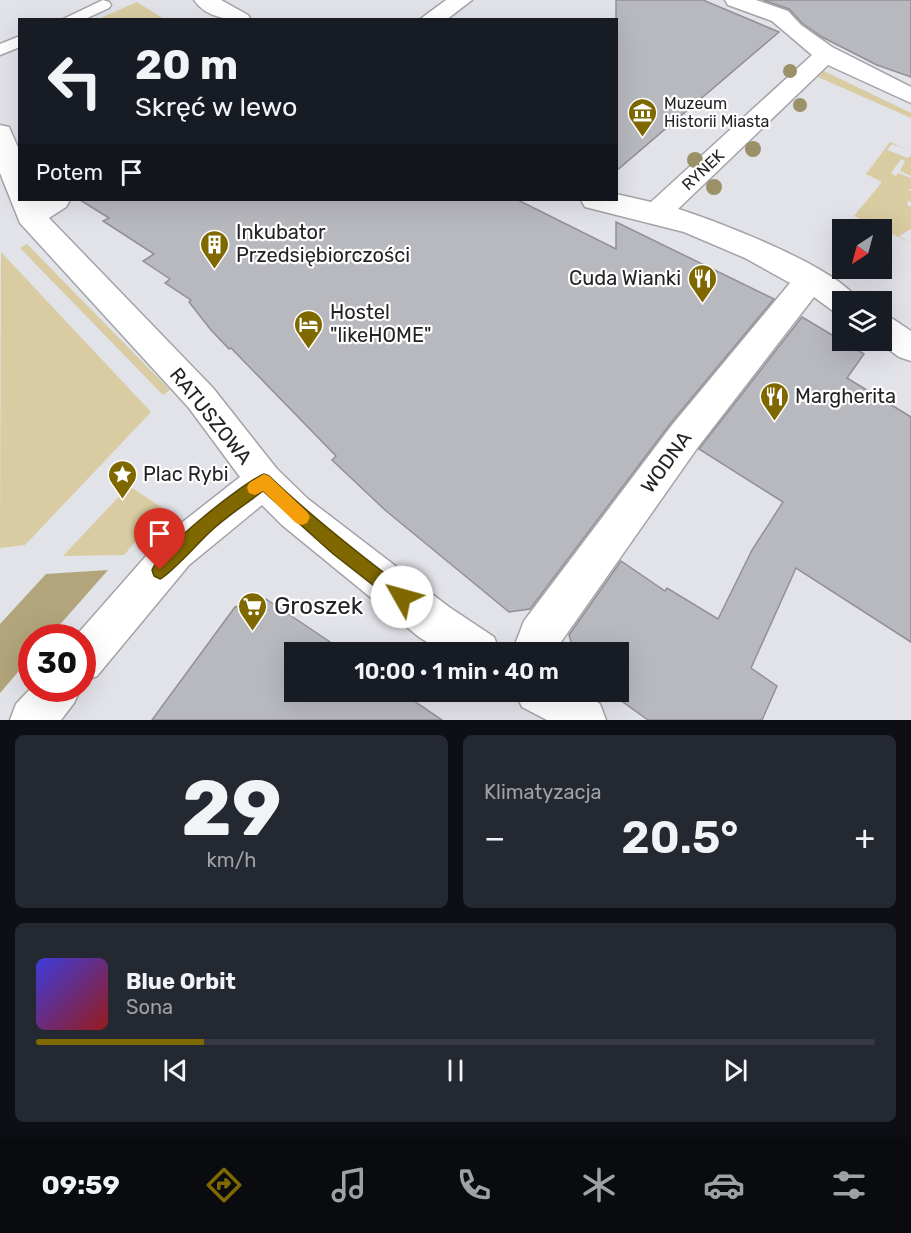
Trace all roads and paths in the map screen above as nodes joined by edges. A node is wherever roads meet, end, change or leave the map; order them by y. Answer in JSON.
{"nodes":[{"id":1,"x":205,"y":0,"type":"edge"},
{"id":2,"x":461,"y":0,"type":"edge"},
{"id":3,"x":736,"y":0,"type":"edge"},
{"id":4,"x":103,"y":5,"type":"dead end"},
{"id":5,"x":783,"y":8,"type":"edge"},
{"id":6,"x":74,"y":18,"type":"edge"},
{"id":7,"x":236,"y":18,"type":"edge"},
{"id":8,"x":433,"y":18,"type":"edge"},
{"id":9,"x":18,"y":42,"type":"edge"},
{"id":10,"x":0,"y":50,"type":"edge"},
{"id":11,"x":827,"y":53,"type":"junction"},
{"id":12,"x":911,"y":96,"type":"edge"},
{"id":13,"x":0,"y":133,"type":"edge"},
{"id":14,"x":18,"y":172,"type":"edge"},
{"id":15,"x":600,"y":201,"type":"edge"},
{"id":16,"x":32,"y":202,"type":"edge"},
{"id":17,"x":657,"y":212,"type":"junction"},
{"id":18,"x":811,"y":279,"type":"junction"},
{"id":19,"x":832,"y":294,"type":"edge"},
{"id":20,"x":892,"y":335,"type":"edge"},
{"id":21,"x":911,"y":348,"type":"edge"},
{"id":22,"x":264,"y":481,"type":"junction"},
{"id":23,"x":464,"y":642,"type":"edge"},
{"id":24,"x":537,"y":642,"type":"edge"},
{"id":25,"x":96,"y":645,"type":"edge"},
{"id":26,"x":47,"y":702,"type":"edge"},
{"id":27,"x":540,"y":702,"type":"edge"},
{"id":28,"x":558,"y":702,"type":"edge"},
{"id":29,"x":32,"y":720,"type":"edge"},
{"id":30,"x":544,"y":720,"type":"edge"},
{"id":31,"x":584,"y":720,"type":"edge"}],
"edges":[{"from":1,"to":7,"type":"street"},
{"from":2,"to":8,"type":"street"},
{"from":3,"to":5,"type":"street"},
{"from":4,"to":6,"type":"lane"},
{"from":5,"to":11,"type":"street"},
{"from":9,"to":10,"type":"lane"},
{"from":11,"to":12,"type":"street"},
{"from":11,"to":17,"type":"street","name":"RYNEK"},
{"from":13,"to":14,"type":"street","name":"RATUSZOWA"},
{"from":15,"to":17,"type":"street","name":"RYNEK"},
{"from":16,"to":22,"type":"street","name":"RATUSZOWA"},
{"from":17,"to":18,"type":"street","name":"RYNEK"},
{"from":18,"to":19,"type":"street","name":"RYNEK"},
{"from":18,"to":24,"type":"street","name":"WODNA"},
{"from":20,"to":21,"type":"street"},
{"from":22,"to":23,"type":"street","name":"RATUSZOWA"},
{"from":22,"to":25,"type":"street"},
{"from":26,"to":29,"type":"street"},
{"from":27,"to":30,"type":"street"},
{"from":28,"to":31,"type":"street"}]}
